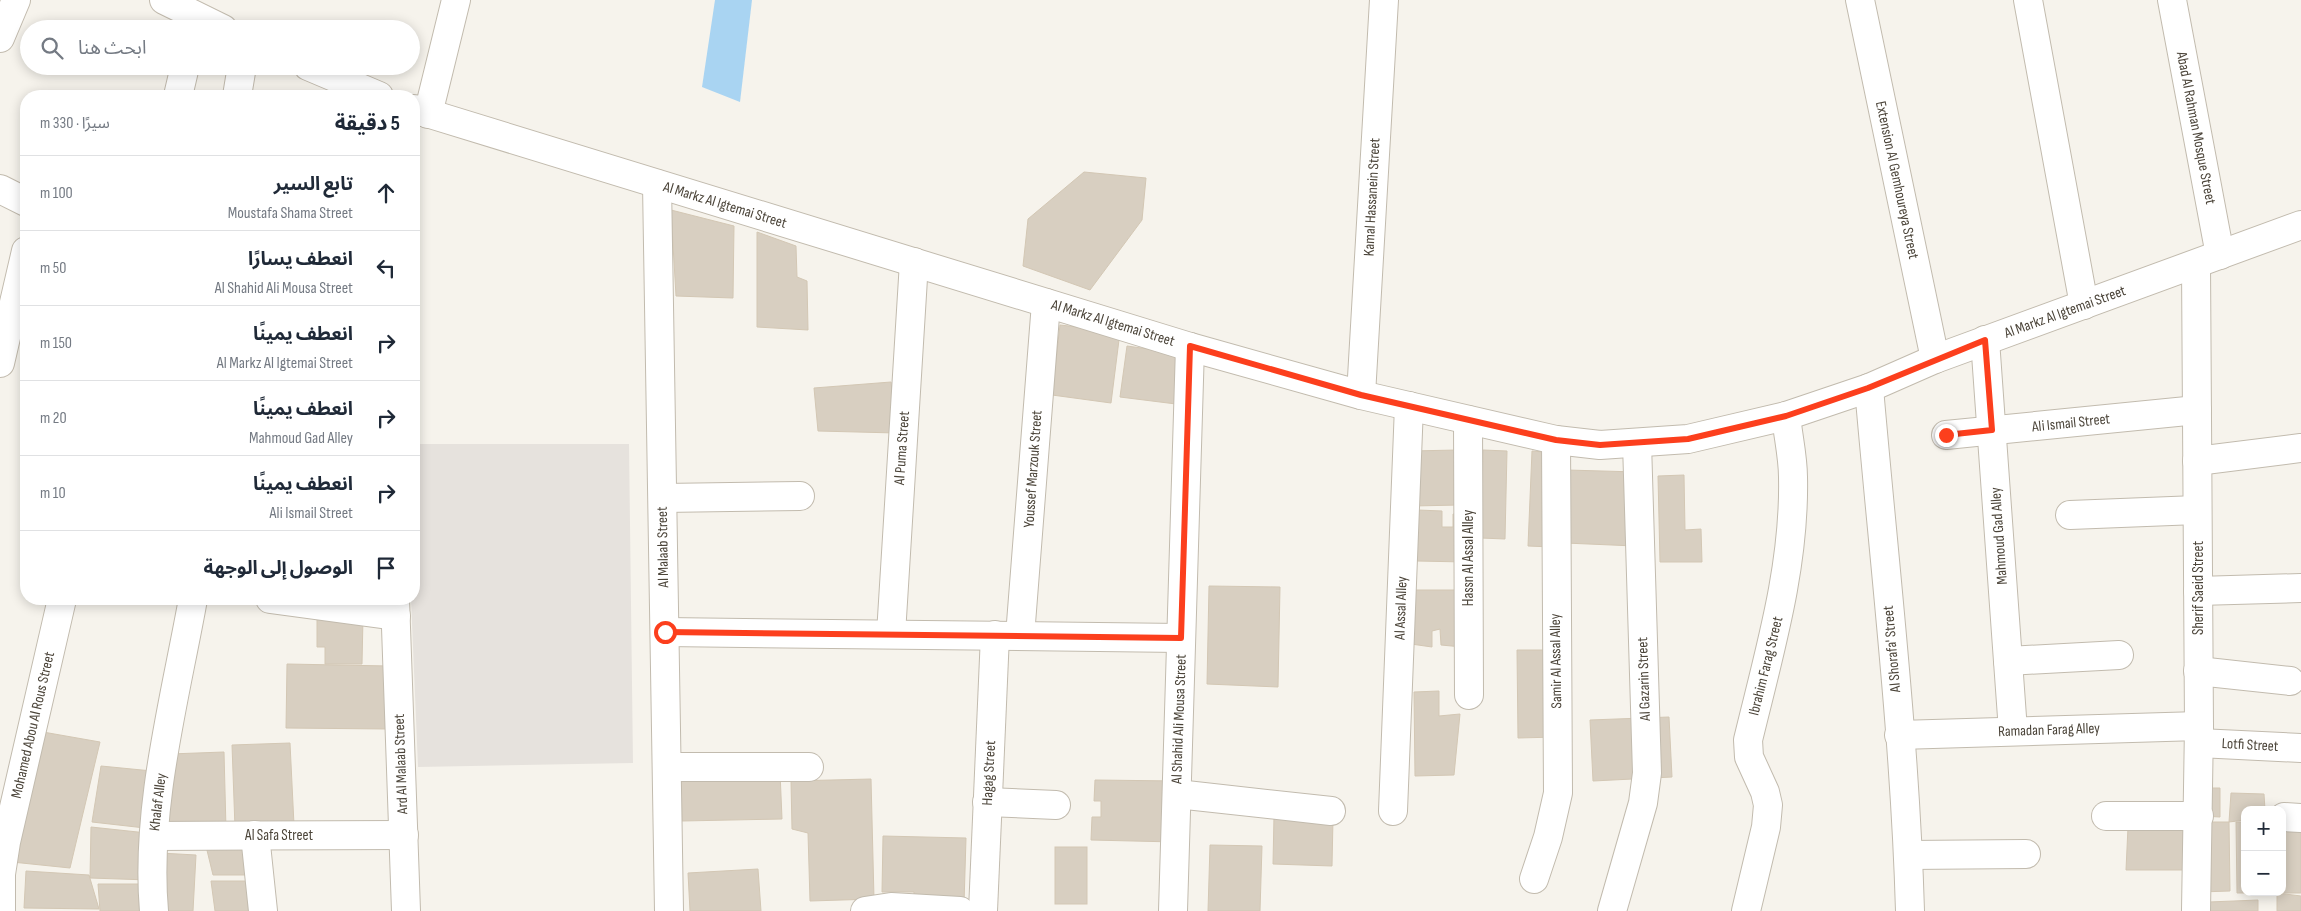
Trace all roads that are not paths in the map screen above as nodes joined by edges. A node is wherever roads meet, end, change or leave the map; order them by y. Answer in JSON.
{"nodes":[{"id":1,"x":16,"y":0,"type":"edge"},
{"id":2,"x":164,"y":0,"type":"edge"},
{"id":3,"x":456,"y":0,"type":"edge"},
{"id":4,"x":1384,"y":0,"type":"edge"},
{"id":5,"x":1860,"y":0,"type":"edge"},
{"id":6,"x":2028,"y":0,"type":"edge"},
{"id":7,"x":2172,"y":0,"type":"edge"},
{"id":8,"x":192,"y":20,"type":"edge"},
{"id":9,"x":0,"y":38,"type":"edge"},
{"id":10,"x":183,"y":75,"type":"edge"},
{"id":11,"x":240,"y":75,"type":"edge"},
{"id":12,"x":329,"y":75,"type":"edge"},
{"id":13,"x":179,"y":90,"type":"edge"},
{"id":14,"x":238,"y":90,"type":"edge"},
{"id":15,"x":364,"y":90,"type":"edge"},
{"id":16,"x":421,"y":111,"type":"edge"},
{"id":17,"x":657,"y":184,"type":"junction"},
{"id":18,"x":0,"y":189,"type":"edge"},
{"id":19,"x":20,"y":199,"type":"edge"},
{"id":20,"x":2301,"y":225,"type":"edge"},
{"id":21,"x":2208,"y":260,"type":"junction"},
{"id":22,"x":914,"y":262,"type":"junction"},
{"id":23,"x":20,"y":277,"type":"edge"},
{"id":24,"x":1046,"y":302,"type":"junction"},
{"id":25,"x":2084,"y":305,"type":"junction"},
{"id":26,"x":1985,"y":340,"type":"junction"},
{"id":27,"x":1190,"y":346,"type":"junction"},
{"id":28,"x":1935,"y":359,"type":"junction"},
{"id":29,"x":0,"y":362,"type":"edge"},
{"id":30,"x":1868,"y":388,"type":"junction"},
{"id":31,"x":1361,"y":395,"type":"junction"},
{"id":32,"x":1409,"y":406,"type":"junction"},
{"id":33,"x":2197,"y":410,"type":"junction"},
{"id":34,"x":1786,"y":416,"type":"junction"},
{"id":35,"x":1468,"y":420,"type":"junction"},
{"id":36,"x":1992,"y":430,"type":"junction"},
{"id":37,"x":1946,"y":435,"type":"dead end"},
{"id":38,"x":1556,"y":440,"type":"junction"},
{"id":39,"x":1637,"y":443,"type":"junction"},
{"id":40,"x":2301,"y":448,"type":"edge"},
{"id":41,"x":2197,"y":460,"type":"junction"},
{"id":42,"x":800,"y":496,"type":"dead end"},
{"id":43,"x":662,"y":498,"type":"junction"},
{"id":44,"x":2197,"y":510,"type":"junction"},
{"id":45,"x":2070,"y":515,"type":"dead end"},
{"id":46,"x":2301,"y":588,"type":"edge"},
{"id":47,"x":2198,"y":591,"type":"junction"},
{"id":48,"x":61,"y":605,"type":"edge"},
{"id":49,"x":192,"y":605,"type":"edge"},
{"id":50,"x":364,"y":605,"type":"edge"},
{"id":51,"x":395,"y":607,"type":"edge"},
{"id":52,"x":665,"y":632,"type":"junction"},
{"id":53,"x":890,"y":634,"type":"junction"},
{"id":54,"x":1007,"y":636,"type":"junction"},
{"id":55,"x":1181,"y":638,"type":"junction"},
{"id":56,"x":2119,"y":655,"type":"dead end"},
{"id":57,"x":2008,"y":661,"type":"junction"},
{"id":58,"x":2198,"y":671,"type":"junction"},
{"id":59,"x":2290,"y":681,"type":"dead end"},
{"id":60,"x":1469,"y":695,"type":"dead end"},
{"id":61,"x":2013,"y":731,"type":"junction"},
{"id":62,"x":2199,"y":734,"type":"junction"},
{"id":63,"x":1899,"y":735,"type":"junction"},
{"id":64,"x":2301,"y":748,"type":"edge"},
{"id":65,"x":667,"y":768,"type":"junction"},
{"id":66,"x":809,"y":768,"type":"dead end"},
{"id":67,"x":1177,"y":794,"type":"junction"},
{"id":68,"x":988,"y":802,"type":"junction"},
{"id":69,"x":1056,"y":805,"type":"dead end"},
{"id":70,"x":1331,"y":811,"type":"dead end"},
{"id":71,"x":1393,"y":811,"type":"dead end"},
{"id":72,"x":2106,"y":816,"type":"dead end"},
{"id":73,"x":2199,"y":816,"type":"junction"},
{"id":74,"x":255,"y":835,"type":"junction"},
{"id":75,"x":404,"y":835,"type":"junction"},
{"id":76,"x":154,"y":836,"type":"junction"},
{"id":77,"x":2026,"y":854,"type":"dead end"},
{"id":78,"x":1908,"y":856,"type":"junction"},
{"id":79,"x":1534,"y":879,"type":"dead end"},
{"id":80,"x":882,"y":910,"type":"edge"},
{"id":81,"x":1,"y":911,"type":"edge"},
{"id":82,"x":154,"y":911,"type":"edge"},
{"id":83,"x":263,"y":911,"type":"edge"},
{"id":84,"x":406,"y":911,"type":"edge"},
{"id":85,"x":669,"y":911,"type":"edge"},
{"id":86,"x":960,"y":911,"type":"edge"},
{"id":87,"x":983,"y":911,"type":"edge"},
{"id":88,"x":1173,"y":911,"type":"edge"},
{"id":89,"x":1612,"y":911,"type":"edge"},
{"id":90,"x":1746,"y":911,"type":"edge"},
{"id":91,"x":1910,"y":911,"type":"edge"},
{"id":92,"x":2196,"y":911,"type":"edge"}],
"edges":[{"from":1,"to":9,"type":"street"},
{"from":2,"to":8,"type":"street"},
{"from":3,"to":16,"type":"street"},
{"from":4,"to":31,"type":"street","name":"Kamal Hassanein Street"},
{"from":5,"to":28,"type":"street","name":"Extension Al Gemhoureya Street"},
{"from":6,"to":25,"type":"street"},
{"from":7,"to":21,"type":"street","name":"Abad Al Rahman Mosque Street"},
{"from":10,"to":13,"type":"street"},
{"from":11,"to":14,"type":"street"},
{"from":12,"to":15,"type":"street"},
{"from":16,"to":17,"type":"street","name":"Al Markz Al Igtemai Street"},
{"from":17,"to":22,"type":"street","name":"Al Markz Al Igtemai Street"},
{"from":17,"to":43,"type":"street","name":"Al Malaab Street"},
{"from":18,"to":19,"type":"street"},
{"from":20,"to":21,"type":"street","name":"Al Markz Al Igtemai Street"},
{"from":21,"to":25,"type":"street","name":"Al Markz Al Igtemai Street"},
{"from":21,"to":33,"type":"street","name":"Sherif Saeid Street"},
{"from":22,"to":24,"type":"street","name":"Al Markz Al Igtemai Street"},
{"from":22,"to":53,"type":"street","name":"Al Puma Street"},
{"from":23,"to":29,"type":"street"},
{"from":24,"to":27,"type":"street","name":"Al Markz Al Igtemai Street"},
{"from":24,"to":54,"type":"street","name":"Youssef Marzouk Street"},
{"from":25,"to":26,"type":"street","name":"Al Markz Al Igtemai Street"},
{"from":26,"to":28,"type":"street","name":"Al Markz Al Igtemai Street"},
{"from":26,"to":36,"type":"street","name":"Mahmoud Gad Alley"},
{"from":27,"to":31,"type":"street","name":"Al Markz Al Igtemai Street"},
{"from":27,"to":55,"type":"street","name":"Al Shahid Ali Mousa Street"},
{"from":28,"to":30,"type":"street","name":"Al Markz Al Igtemai Street"},
{"from":30,"to":34,"type":"street","name":"Al Markz Al Igtemai Street"},
{"from":30,"to":63,"type":"street","name":"Al Shorafa' Street"},
{"from":31,"to":32,"type":"street","name":"Al Markz Al Igtemai Street"},
{"from":32,"to":35,"type":"street","name":"Al Markz Al Igtemai Street"},
{"from":32,"to":71,"type":"street","name":"Al Assal Alley"},
{"from":33,"to":36,"type":"street","name":"Ali Ismail Street"},
{"from":33,"to":41,"type":"street","name":"Sherif Saeid Street"},
{"from":34,"to":39,"type":"street","name":"Al Markz Al Igtemai Street"},
{"from":34,"to":90,"type":"street","name":"Ibrahim Farag Street"},
{"from":35,"to":38,"type":"street","name":"Al Markz Al Igtemai Street"},
{"from":35,"to":60,"type":"street","name":"Hassn Al Assal Alley"},
{"from":36,"to":37,"type":"street","name":"Ali Ismail Street"},
{"from":36,"to":57,"type":"street","name":"Mahmoud Gad Alley"},
{"from":38,"to":39,"type":"street","name":"Al Markz Al Igtemai Street"},
{"from":38,"to":79,"type":"street","name":"Samir Al Assal Alley"},
{"from":39,"to":89,"type":"street","name":"Al Gazarin Street"},
{"from":40,"to":41,"type":"street"},
{"from":41,"to":44,"type":"street","name":"Sherif Saeid Street"},
{"from":42,"to":43,"type":"street"},
{"from":43,"to":52,"type":"street","name":"Al Malaab Street"},
{"from":44,"to":45,"type":"street"},
{"from":44,"to":47,"type":"street","name":"Sherif Saeid Street"},
{"from":46,"to":47,"type":"street"},
{"from":47,"to":58,"type":"street","name":"Sherif Saeid Street"},
{"from":48,"to":81,"type":"street","name":"Mohamed Abou Al Rous Street"},
{"from":49,"to":76,"type":"street","name":"Khalaf Alley"},
{"from":50,"to":51,"type":"street"},
{"from":51,"to":75,"type":"street","name":"Ard Al Malaab Street"},
{"from":52,"to":53,"type":"street"},
{"from":52,"to":65,"type":"street","name":"Al Malaab Street"},
{"from":53,"to":54,"type":"street"},
{"from":54,"to":55,"type":"street"},
{"from":54,"to":68,"type":"street","name":"Hagag Street"},
{"from":55,"to":67,"type":"street","name":"Al Shahid Ali Mousa Street"},
{"from":56,"to":57,"type":"street"},
{"from":57,"to":61,"type":"street","name":"Mahmoud Gad Alley"},
{"from":58,"to":59,"type":"street"},
{"from":58,"to":62,"type":"street","name":"Sherif Saeid Street"},
{"from":61,"to":62,"type":"street","name":"Ramadan Farag Alley"},
{"from":61,"to":63,"type":"street","name":"Ramadan Farag Alley"},
{"from":62,"to":64,"type":"street","name":"Lotfi Street"},
{"from":62,"to":73,"type":"street","name":"Sherif Saeid Street"},
{"from":63,"to":78,"type":"street","name":"Al Shorafa' Street"},
{"from":65,"to":66,"type":"street"},
{"from":65,"to":85,"type":"street","name":"Al Malaab Street"},
{"from":67,"to":70,"type":"street"},
{"from":67,"to":88,"type":"street","name":"Al Shahid Ali Mousa Street"},
{"from":68,"to":69,"type":"street"},
{"from":68,"to":87,"type":"street","name":"Hagag Street"},
{"from":72,"to":73,"type":"street"},
{"from":73,"to":92,"type":"street","name":"Sherif Saeid Street"},
{"from":74,"to":75,"type":"street","name":"Al Safa Street"},
{"from":74,"to":76,"type":"street","name":"Al Safa Street"},
{"from":74,"to":83,"type":"street"},
{"from":75,"to":84,"type":"street","name":"Ard Al Malaab Street"},
{"from":76,"to":82,"type":"street","name":"Khalaf Alley"},
{"from":77,"to":78,"type":"street"},
{"from":78,"to":91,"type":"street","name":"Al Shorafa' Street"},
{"from":80,"to":86,"type":"street"}]}
